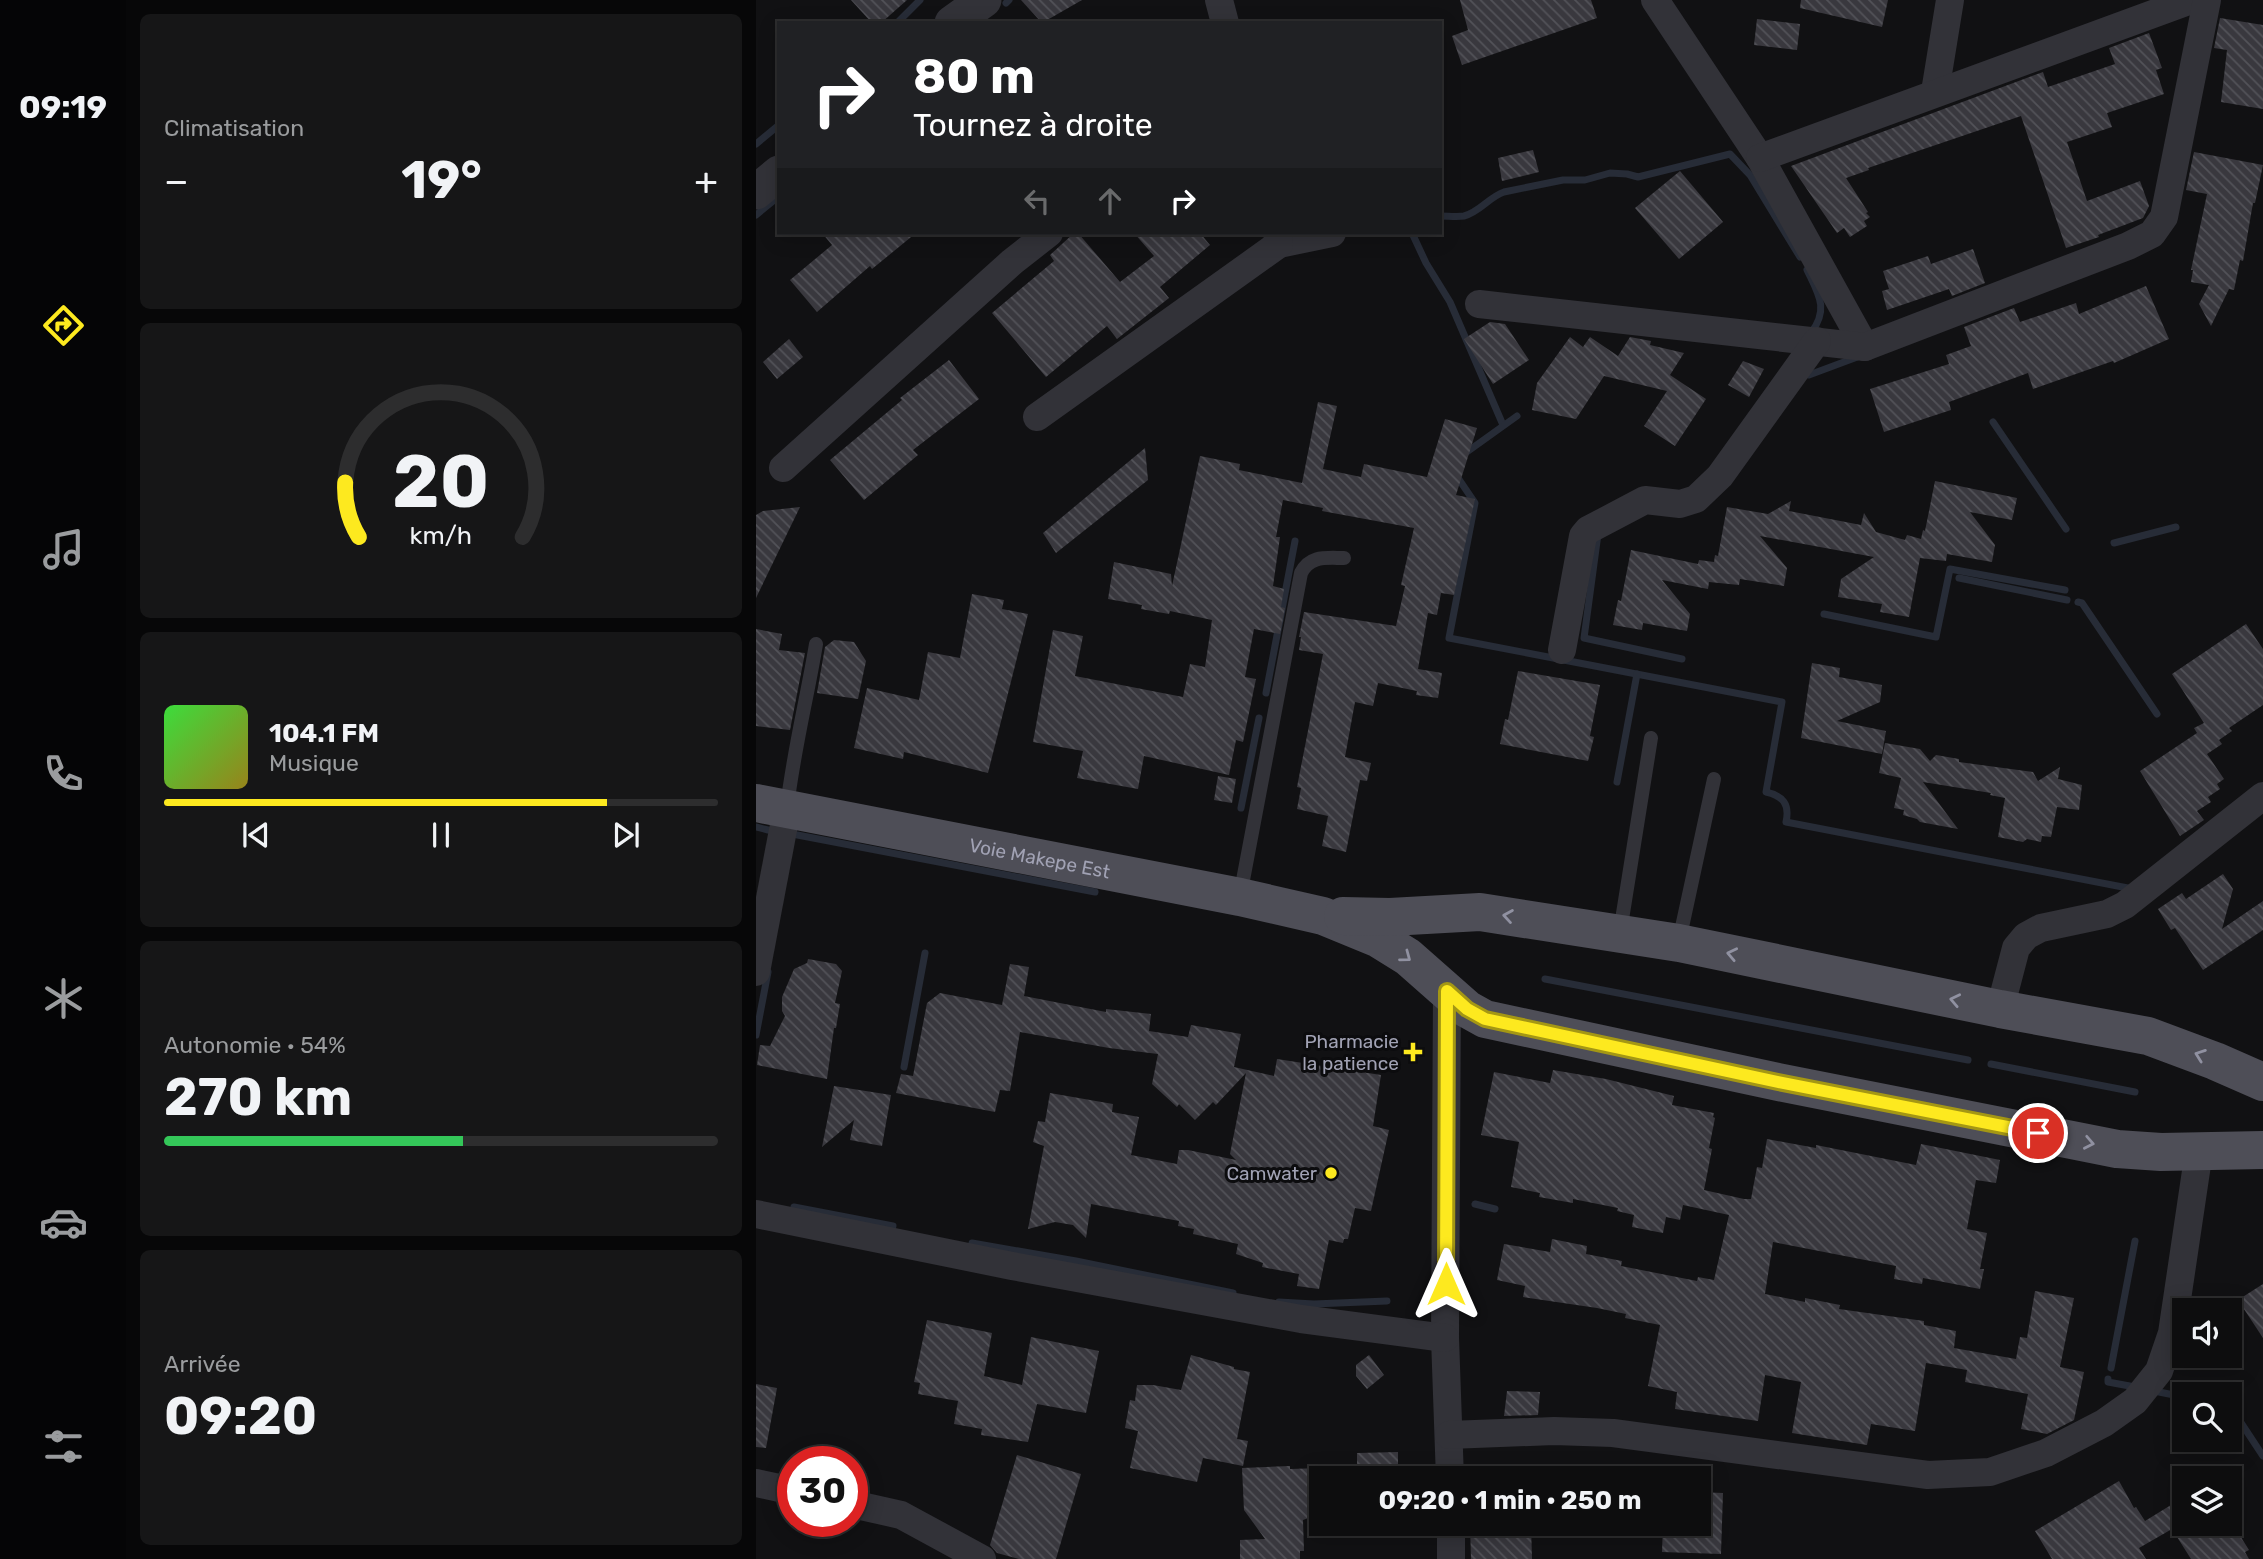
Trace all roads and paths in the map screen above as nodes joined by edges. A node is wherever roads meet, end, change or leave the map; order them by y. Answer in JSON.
{"nodes":[{"id":1,"x":1219,"y":0,"type":"edge"},
{"id":2,"x":1655,"y":0,"type":"edge"},
{"id":3,"x":1950,"y":0,"type":"edge"},
{"id":4,"x":2191,"y":0,"type":"edge"},
{"id":5,"x":2207,"y":0,"type":"edge"},
{"id":6,"x":1224,"y":21,"type":"edge"},
{"id":7,"x":1935,"y":92,"type":"junction"},
{"id":8,"x":1760,"y":158,"type":"junction"},
{"id":9,"x":777,"y":175,"type":"edge"},
{"id":10,"x":756,"y":192,"type":"edge"},
{"id":11,"x":1046,"y":235,"type":"edge"},
{"id":12,"x":1310,"y":235,"type":"edge"},
{"id":13,"x":1278,"y":238,"type":"edge"},
{"id":14,"x":1479,"y":304,"type":"dead end"},
{"id":15,"x":1817,"y":341,"type":"junction"},
{"id":16,"x":1864,"y":346,"type":"junction"},
{"id":17,"x":1037,"y":417,"type":"dead end"},
{"id":18,"x":783,"y":468,"type":"dead end"},
{"id":19,"x":1344,"y":558,"type":"dead end"},
{"id":20,"x":816,"y":644,"type":"dead end"},
{"id":21,"x":1562,"y":650,"type":"dead end"},
{"id":22,"x":1651,"y":738,"type":"dead end"},
{"id":23,"x":1714,"y":779,"type":"dead end"},
{"id":24,"x":2263,"y":796,"type":"edge"},
{"id":25,"x":771,"y":806,"type":"edge"},
{"id":26,"x":1240,"y":897,"type":"junction"},
{"id":27,"x":1323,"y":916,"type":"junction"},
{"id":28,"x":1620,"y":933,"type":"junction"},
{"id":29,"x":1679,"y":943,"type":"junction"},
{"id":30,"x":756,"y":972,"type":"edge"},
{"id":31,"x":1447,"y":991,"type":"junction"},
{"id":32,"x":2000,"y":1009,"type":"junction"},
{"id":33,"x":2263,"y":1082,"type":"edge"},
{"id":34,"x":2263,"y":1150,"type":"edge"},
{"id":35,"x":2199,"y":1151,"type":"junction"},
{"id":36,"x":756,"y":1214,"type":"edge"},
{"id":37,"x":1445,"y":1338,"type":"junction"},
{"id":38,"x":1449,"y":1435,"type":"junction"},
{"id":39,"x":1450,"y":1466,"type":"edge"},
{"id":40,"x":756,"y":1483,"type":"edge"},
{"id":41,"x":777,"y":1488,"type":"edge"},
{"id":42,"x":868,"y":1508,"type":"edge"},
{"id":43,"x":1451,"y":1536,"type":"edge"},
{"id":44,"x":982,"y":1559,"type":"edge"},
{"id":45,"x":1451,"y":1559,"type":"edge"}],
"edges":[{"from":1,"to":6,"type":"street"},
{"from":2,"to":8,"type":"street"},
{"from":3,"to":7,"type":"street"},
{"from":4,"to":7,"type":"street"},
{"from":5,"to":16,"type":"street"},
{"from":7,"to":8,"type":"street"},
{"from":8,"to":16,"type":"street"},
{"from":9,"to":10,"type":"street"},
{"from":11,"to":18,"type":"street"},
{"from":12,"to":13,"type":"street"},
{"from":13,"to":17,"type":"street"},
{"from":14,"to":15,"type":"street"},
{"from":15,"to":16,"type":"street"},
{"from":15,"to":21,"type":"street"},
{"from":19,"to":26,"type":"lane"},
{"from":20,"to":25,"type":"lane"},
{"from":22,"to":28,"type":"lane"},
{"from":23,"to":29,"type":"lane"},
{"from":24,"to":32,"type":"street"},
{"from":25,"to":26,"type":"main road","name":"Voie Makepe Est"},
{"from":25,"to":30,"type":"street"},
{"from":26,"to":27,"type":"main road","name":"Voie Makepe Est"},
{"from":28,"to":27,"type":"main road","one_way":true},
{"from":27,"to":31,"type":"main road","one_way":true},
{"from":28,"to":29,"type":"main road"},
{"from":32,"to":29,"type":"main road","one_way":true},
{"from":31,"to":35,"type":"main road","one_way":true},
{"from":31,"to":37,"type":"street"},
{"from":33,"to":32,"type":"main road","one_way":true},
{"from":34,"to":35,"type":"main road"},
{"from":35,"to":38,"type":"street"},
{"from":36,"to":37,"type":"street"},
{"from":37,"to":38,"type":"street"},
{"from":38,"to":39,"type":"street"},
{"from":40,"to":41,"type":"street"},
{"from":42,"to":44,"type":"street"},
{"from":43,"to":45,"type":"street"}]}
